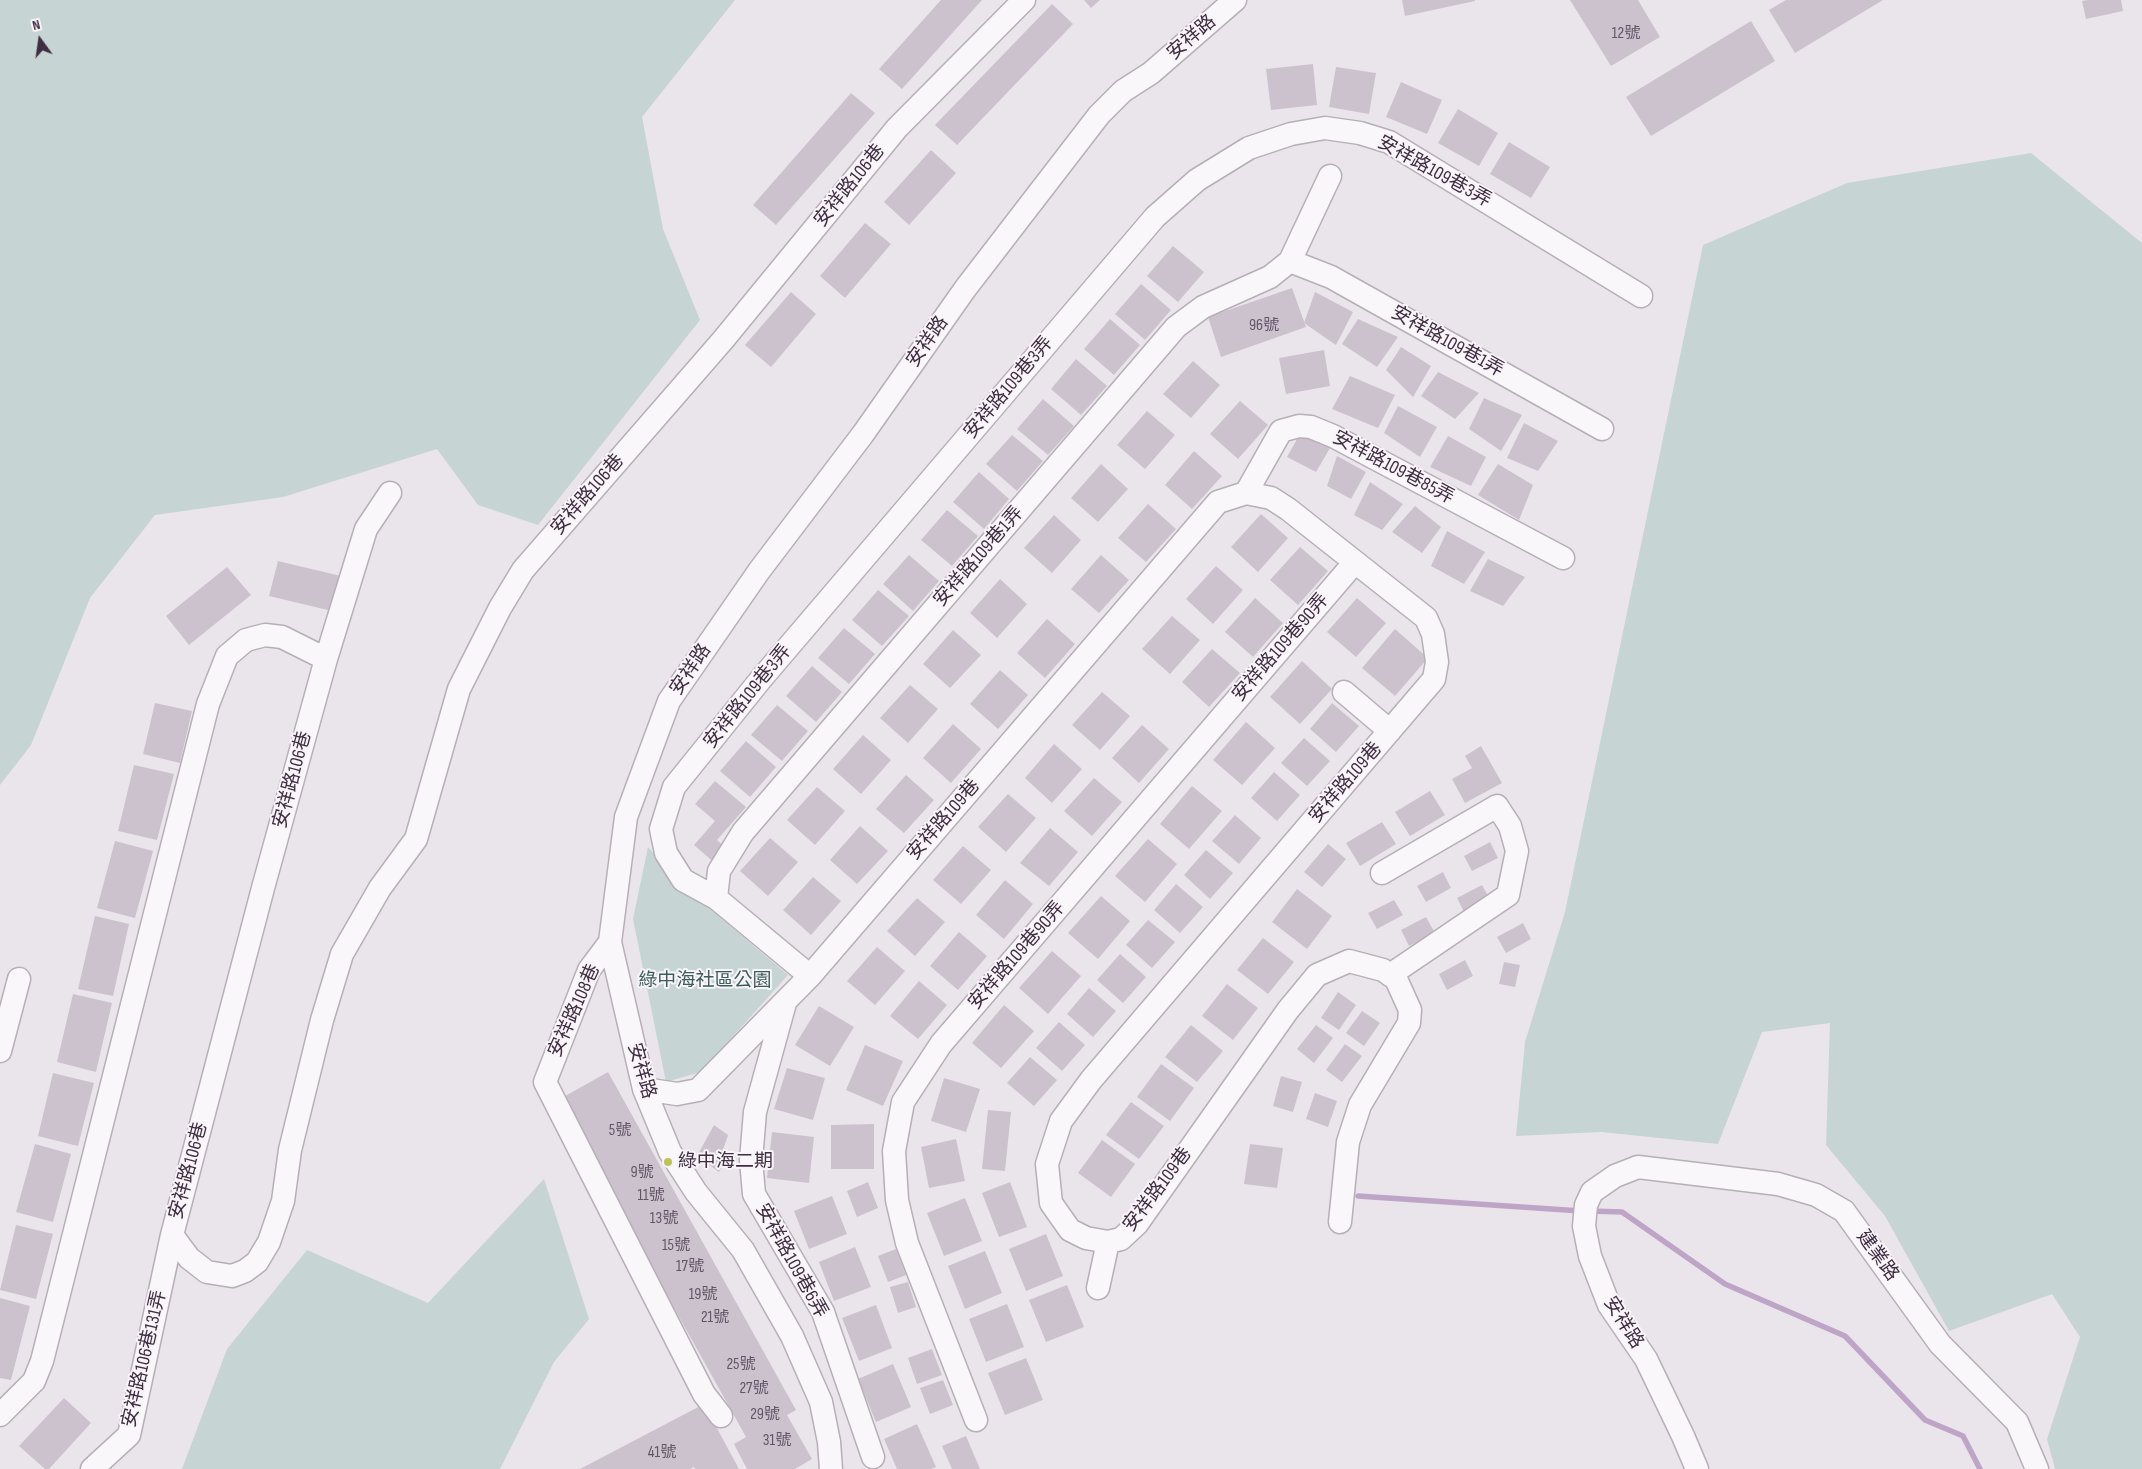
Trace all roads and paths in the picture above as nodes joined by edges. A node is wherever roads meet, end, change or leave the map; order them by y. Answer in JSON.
{"nodes":[{"id":1,"x":1024,"y":0,"type":"edge"},
{"id":2,"x":1235,"y":0,"type":"edge"},
{"id":3,"x":1330,"y":176,"type":"dead end"},
{"id":4,"x":1290,"y":261,"type":"junction"},
{"id":5,"x":1641,"y":296,"type":"dead end"},
{"id":6,"x":1602,"y":429,"type":"dead end"},
{"id":7,"x":390,"y":493,"type":"dead end"},
{"id":8,"x":1246,"y":493,"type":"junction"},
{"id":9,"x":1563,"y":558,"type":"dead end"},
{"id":10,"x":1355,"y":562,"type":"junction"},
{"id":11,"x":326,"y":659,"type":"junction"},
{"id":12,"x":1344,"y":692,"type":"dead end"},
{"id":13,"x":1390,"y":731,"type":"junction"},
{"id":14,"x":1382,"y":873,"type":"dead end"},
{"id":15,"x":716,"y":898,"type":"junction"},
{"id":16,"x":610,"y":942,"type":"junction"},
{"id":17,"x":1390,"y":975,"type":"junction"},
{"id":18,"x":810,"y":976,"type":"junction"},
{"id":19,"x":19,"y":979,"type":"dead end"},
{"id":20,"x":785,"y":1002,"type":"junction"},
{"id":21,"x":0,"y":1051,"type":"edge"},
{"id":22,"x":644,"y":1089,"type":"junction"},
{"id":23,"x":1638,"y":1166,"type":"joint"},
{"id":24,"x":1340,"y":1222,"type":"dead end"},
{"id":25,"x":172,"y":1235,"type":"junction"},
{"id":26,"x":1108,"y":1242,"type":"junction"},
{"id":27,"x":1098,"y":1288,"type":"dead end"},
{"id":28,"x":0,"y":1415,"type":"edge"},
{"id":29,"x":721,"y":1416,"type":"dead end"},
{"id":30,"x":976,"y":1420,"type":"dead end"},
{"id":31,"x":873,"y":1457,"type":"dead end"},
{"id":32,"x":92,"y":1469,"type":"edge"},
{"id":33,"x":831,"y":1469,"type":"edge"},
{"id":34,"x":1696,"y":1469,"type":"edge"},
{"id":35,"x":2037,"y":1469,"type":"edge"}],
"edges":[{"from":1,"to":25,"type":"street","name":"安祥路106巷"},
{"from":2,"to":16,"type":"street","name":"安祥路"},
{"from":3,"to":4,"type":"street","name":"安祥路109巷1弄"},
{"from":4,"to":6,"type":"street","name":"安祥路109巷1弄"},
{"from":4,"to":15,"type":"street","name":"安祥路109巷1弄"},
{"from":5,"to":15,"type":"street","name":"安祥路109巷3弄"},
{"from":7,"to":11,"type":"street","name":"安祥路106巷"},
{"from":8,"to":9,"type":"street","name":"安祥路109巷85弄"},
{"from":8,"to":10,"type":"street","name":"安祥路109巷"},
{"from":8,"to":18,"type":"street","name":"安祥路109巷"},
{"from":10,"to":13,"type":"street","name":"安祥路109巷"},
{"from":10,"to":30,"type":"street","name":"安祥路109巷90弄"},
{"from":11,"to":25,"type":"street","name":"安祥路106巷"},
{"from":11,"to":28,"type":"street"},
{"from":12,"to":13,"type":"street"},
{"from":13,"to":26,"type":"street","name":"安祥路109巷"},
{"from":14,"to":17,"type":"street"},
{"from":15,"to":18,"type":"street","name":"安祥路109巷3弄"},
{"from":16,"to":22,"type":"street","name":"安祥路"},
{"from":16,"to":29,"type":"street","name":"安祥路108巷"},
{"from":17,"to":24,"type":"street"},
{"from":17,"to":26,"type":"street","name":"安祥路109巷"},
{"from":18,"to":20,"type":"street","name":"安祥路109巷"},
{"from":19,"to":21,"type":"street"},
{"from":20,"to":22,"type":"street","name":"安祥路109巷"},
{"from":20,"to":31,"type":"street","name":"安祥路109巷6弄"},
{"from":22,"to":33,"type":"street","name":"安祥路"},
{"from":23,"to":34,"type":"street","name":"安祥路"},
{"from":23,"to":35,"type":"street","name":"建業路"},
{"from":25,"to":32,"type":"street","name":"安祥路106巷131弄"},
{"from":26,"to":27,"type":"street"}]}
